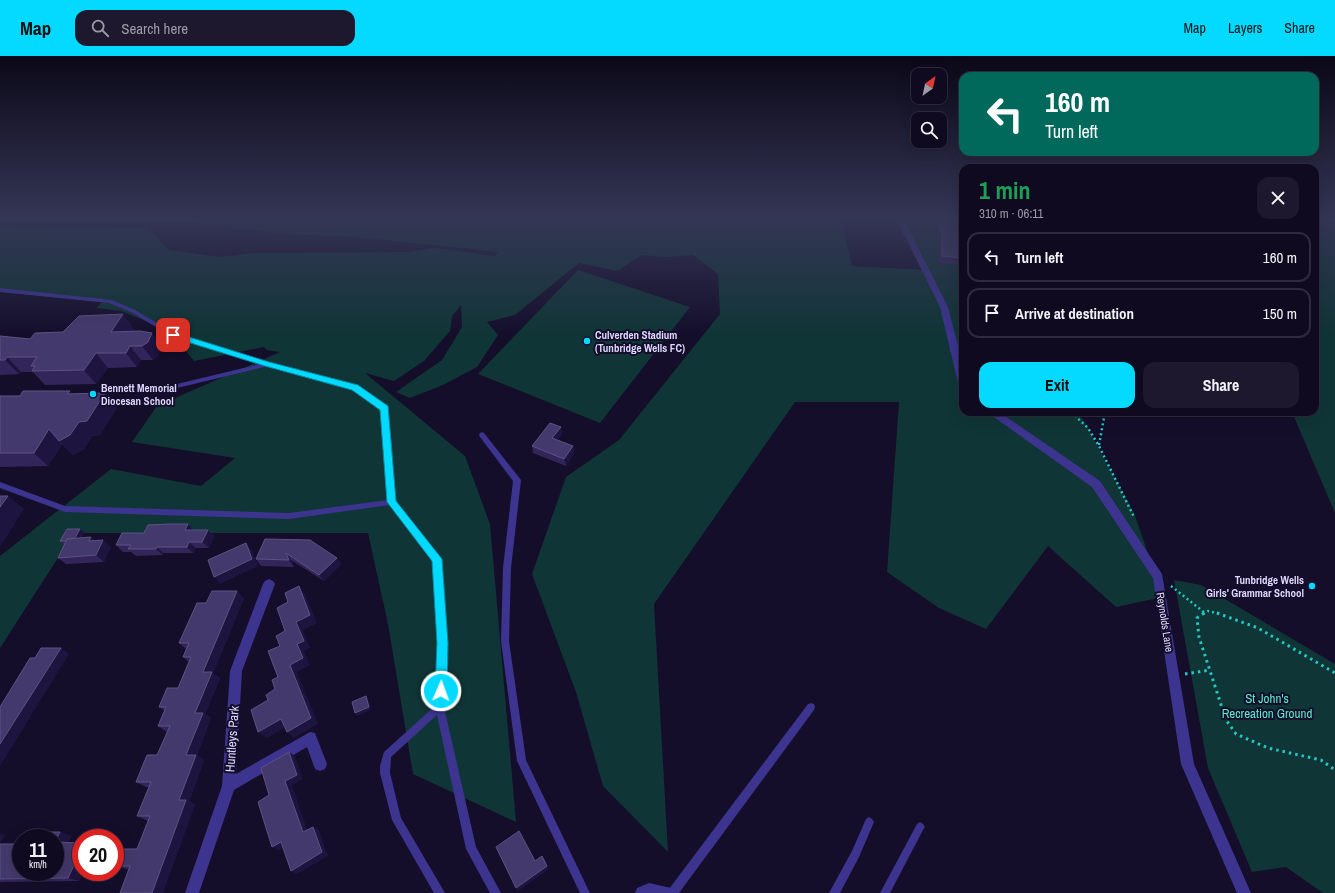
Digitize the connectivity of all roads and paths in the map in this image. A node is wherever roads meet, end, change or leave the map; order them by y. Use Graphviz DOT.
graph roads {
  1 [pos="919,257"];
  2 [pos="0,290"];
  3 [pos="268,364"];
  4 [pos="959,367"];
  5 [pos="136,390"];
  6 [pos="998,416"];
  7 [pos="1075,416"];
  8 [pos="1104,416"];
  9 [pos="482,434"];
  10 [pos="0,485"];
  11 [pos="392,502"];
  12 [pos="269,584"];
  13 [pos="1210,670"];
  14 [pos="1335,673"];
  15 [pos="1174,676"];
  16 [pos="440,707"];
  17 [pos="811,707"];
  18 [pos="320,764"];
  19 [pos="1335,770"];
  20 [pos="229,786"];
  21 [pos="869,822"];
  22 [pos="920,827"];
  23 [pos="192,893"];
  24 [pos="440,893"];
  25 [pos="496,893"];
  26 [pos="584,893"];
  27 [pos="642,893"];
  28 [pos="666,893"];
  29 [pos="673,893"];
  30 [pos="834,893"];
  31 [pos="885,893"];
  32 [pos="1244,893"];
  1 -- 4 [label="street"];
  2 -- 3 [label="lane"];
  3 -- 5 [label="lane"];
  3 -- 11 [label="lane"];
  6 -- 15 [label="street, Reynolds Lane"];
  7 -- 8 [label="path"];
  9 -- 26 [label="lane"];
  10 -- 11 [label="lane"];
  11 -- 16 [label="lane"];
  12 -- 20 [label="street, Huntleys Park"];
  13 -- 14 [label="path"];
  13 -- 15 [label="path"];
  13 -- 19 [label="path"];
  15 -- 32 [label="street, Reynolds Lane"];
  16 -- 24 [label="lane"];
  16 -- 25 [label="lane"];
  17 -- 29 [label="lane"];
  18 -- 20 [label="street"];
  20 -- 23 [label="street, Huntleys Park"];
  21 -- 30 [label="lane"];
  22 -- 31 [label="lane"];
  27 -- 28 [label="street"];
}
